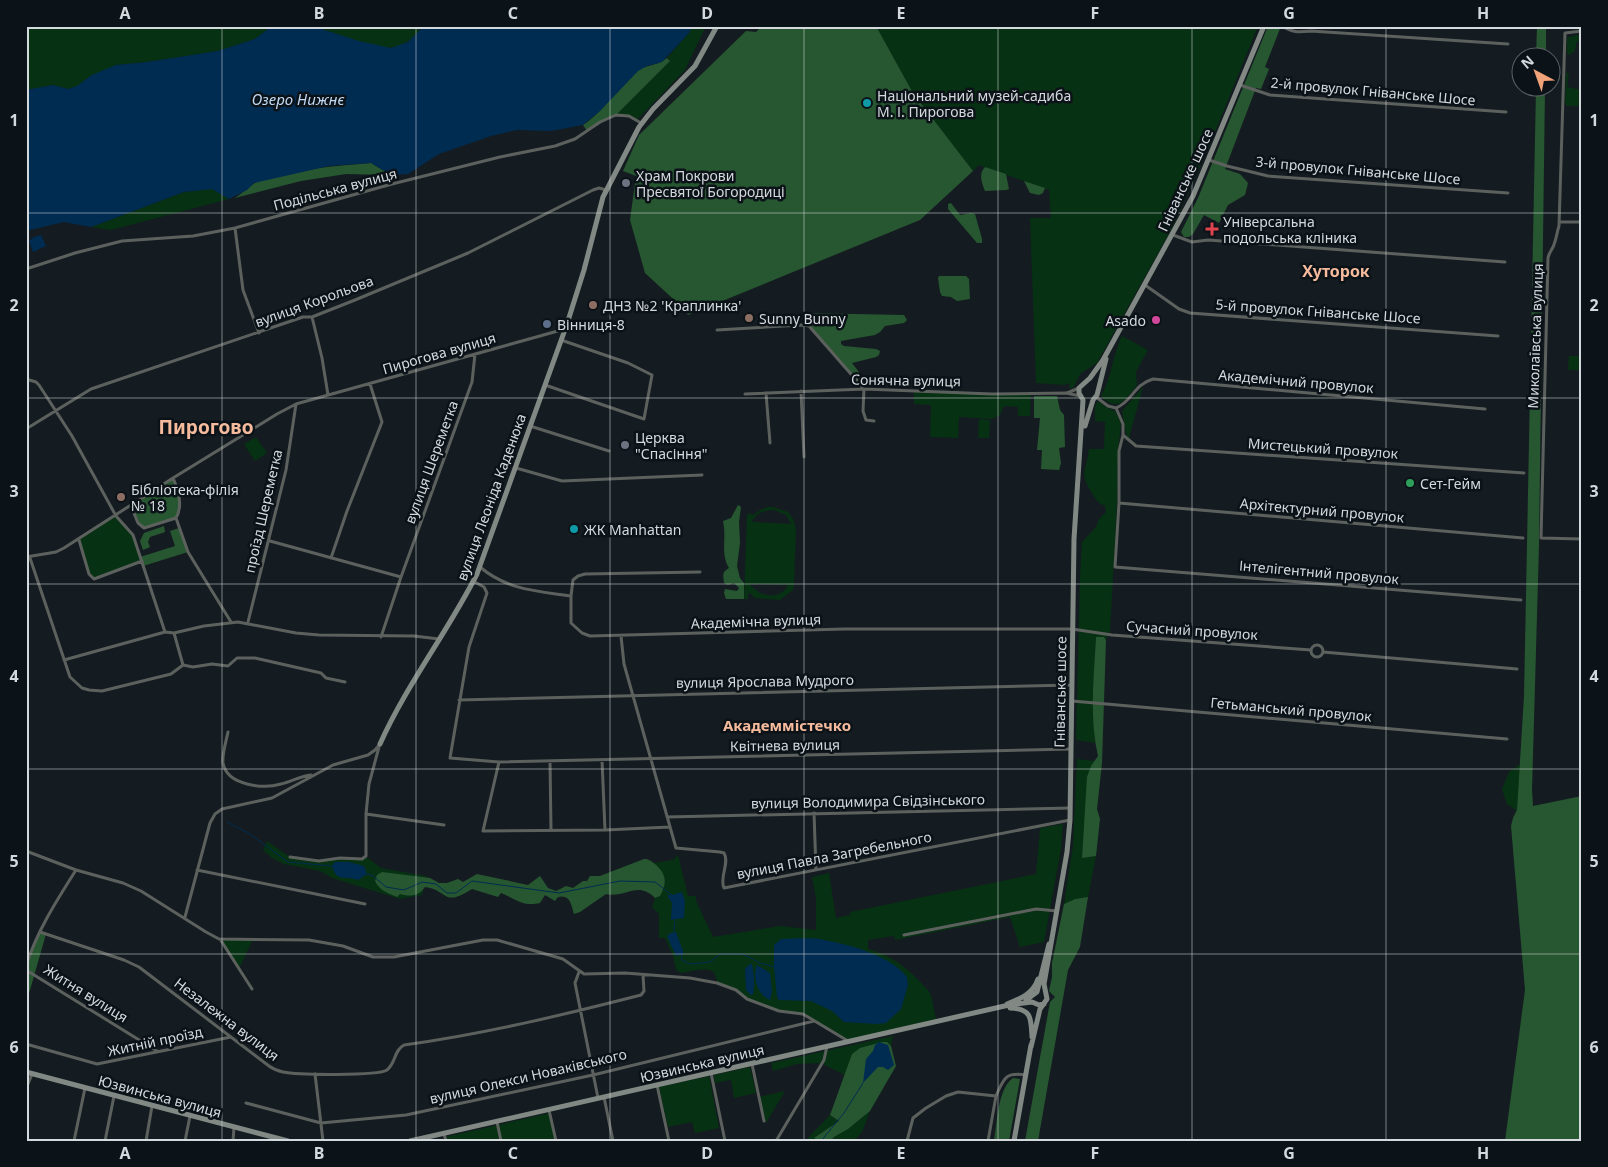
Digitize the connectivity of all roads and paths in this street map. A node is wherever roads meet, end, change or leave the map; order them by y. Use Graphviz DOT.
graph roads {
  1 [pos="715,26"];
  2 [pos="1264,26"];
  3 [pos="1282,26"];
  4 [pos="1582,31"];
  5 [pos="1508,44"];
  6 [pos="1240,85"];
  7 [pos="1506,112"];
  8 [pos="642,123"];
  9 [pos="1209,160"];
  10 [pos="607,190"];
  11 [pos="1508,193"];
  12 [pos="1559,222"];
  13 [pos="1582,222"];
  14 [pos="234,228"];
  15 [pos="1173,235"];
  16 [pos="1505,262"];
  17 [pos="26,269"];
  18 [pos="1145,285"];
  19 [pos="312,317"];
  20 [pos="565,330"];
  21 [pos="717,330"];
  22 [pos="258,333"];
  23 [pos="1498,336"];
  24 [pos="1115,338"];
  25 [pos="561,340"];
  26 [pos="475,354"];
  27 [pos="26,379"];
  28 [pos="1087,382"];
  29 [pos="370,384"];
  30 [pos="545,385"];
  31 [pos="1079,388"];
  32 [pos="864,389"];
  33 [pos="801,391"];
  34 [pos="766,393"];
  35 [pos="1066,393"];
  36 [pos="745,394"];
  37 [pos="328,395"];
  38 [pos="1096,396"];
  39 [pos="1081,398"];
  40 [pos="296,404"];
  41 [pos="1116,408"];
  42 [pos="1485,409"];
  43 [pos="55,410"];
  44 [pos="874,421"];
  45 [pos="530,426"];
  46 [pos="26,429"];
  47 [pos="1123,435"];
  48 [pos="770,443"];
  49 [pos="1080,449"];
  50 [pos="609,451"];
  51 [pos="804,457"];
  52 [pos="515,468"];
  53 [pos="1524,473"];
  54 [pos="702,475"];
  55 [pos="173,478"];
  56 [pos="1119,503"];
  57 [pos="131,505"];
  58 [pos="116,516"];
  59 [pos="176,518"];
  60 [pos="1523,538"];
  61 [pos="1582,539"];
  62 [pos="79,540"];
  63 [pos="270,541"];
  64 [pos="28,557"];
  65 [pos="331,558"];
  66 [pos="142,561"];
  67 [pos="480,567"];
  68 [pos="700,572"];
  69 [pos="401,577"];
  70 [pos="473,581"];
  71 [pos="571,596"];
  72 [pos="1521,600"];
  73 [pos="231,622"];
  74 [pos="248,622"];
  75 [pos="1072,629"];
  76 [pos="164,632"];
  77 [pos="174,633"];
  78 [pos="621,636"];
  79 [pos="381,637"];
  80 [pos="439,639"];
  81 [pos="1311,650"];
  82 [pos="1323,652"];
  83 [pos="64,660"];
  84 [pos="183,665"];
  85 [pos="1517,669"];
  86 [pos="345,682"];
  87 [pos="1072,685"];
  88 [pos="632,695"];
  89 [pos="459,700"];
  90 [pos="1072,701"];
  91 [pos="228,732"];
  92 [pos="1507,739"];
  93 [pos="380,744"];
  94 [pos="1071,749"];
  95 [pos="650,759"];
  96 [pos="602,760"];
  97 [pos="550,761"];
  98 [pos="499,762"];
  99 [pos="314,774"];
  100 [pos="1070,808"];
  101 [pos="814,813"];
  102 [pos="366,814"];
  103 [pos="667,817"];
  104 [pos="1070,820"];
  105 [pos="444,825"];
  106 [pos="670,826"];
  107 [pos="551,830"];
  108 [pos="605,830"];
  109 [pos="26,851"];
  110 [pos="290,857"];
  111 [pos="76,870"];
  112 [pos="197,870"];
  113 [pos="816,870"];
  114 [pos="365,904"];
  115 [pos="1057,911"];
  116 [pos="185,918"];
  117 [pos="40,932"];
  118 [pos="1053,934"];
  119 [pos="904,935"];
  120 [pos="220,939"];
  121 [pos="1047,950"];
  122 [pos="27,958"];
  123 [pos="26,966"];
  124 [pos="26,970"];
  125 [pos="579,972"];
  126 [pos="644,975"];
  127 [pos="252,989"];
  128 [pos="1036,994"];
  129 [pos="1046,994"];
  130 [pos="1036,1004"];
  131 [pos="1044,1004"];
  132 [pos="1009,1005"];
  133 [pos="999,1008"];
  134 [pos="580,1010"];
  135 [pos="814,1021"];
  136 [pos="231,1037"];
  137 [pos="1032,1037"];
  138 [pos="848,1041"];
  139 [pos="26,1044"];
  140 [pos="827,1046"];
  141 [pos="1031,1047"];
  142 [pos="158,1052"];
  143 [pos="752,1063"];
  144 [pos="711,1072"];
  145 [pos="29,1073"];
  146 [pos="315,1074"];
  147 [pos="593,1074"];
  148 [pos="1026,1075"];
  149 [pos="657,1085"];
  150 [pos="85,1088"];
  151 [pos="26,1089"];
  152 [pos="114,1096"];
  153 [pos="604,1096"];
  154 [pos="996,1096"];
  155 [pos="598,1098"];
  156 [pos="246,1103"];
  157 [pos="152,1106"];
  158 [pos="549,1110"];
  159 [pos="190,1116"];
  160 [pos="497,1121"];
  161 [pos="764,1121"];
  162 [pos="321,1123"];
  163 [pos="234,1127"];
  164 [pos="444,1133"];
  165 [pos="74,1141"];
  166 [pos="105,1141"];
  167 [pos="146,1141"];
  168 [pos="186,1141"];
  169 [pos="233,1141"];
  170 [pos="288,1141"];
  171 [pos="323,1141"];
  172 [pos="410,1141"];
  173 [pos="446,1141"];
  174 [pos="501,1141"];
  175 [pos="556,1141"];
  176 [pos="613,1141"];
  177 [pos="669,1141"];
  178 [pos="725,1141"];
  179 [pos="776,1141"];
  180 [pos="907,1141"];
  181 [pos="988,1141"];
  182 [pos="1014,1141"];
  1 -- 8 [label="main road"];
  2 -- 6 [label="main road, Гніванське шосе"];
  3 -- 5 [label="street"];
  4 -- 12 [label="street, Миколаївська вулиця"];
  6 -- 7 [label="street, 2-й провулок Гніванське Шосе"];
  6 -- 9 [label="main road, Гніванське шосе"];
  8 -- 10 [label="main road"];
  8 -- 14 [label="street, Подільська вулиця"];
  9 -- 11 [label="street, 3-й провулок Гніванське Шосе"];
  9 -- 15 [label="main road, Гніванське шосе"];
  10 -- 19 [label="street, вулиця Корольова"];
  10 -- 20 [label="main road"];
  12 -- 13 [label="street"];
  12 -- 61 [label="street, Миколаївська вулиця"];
  14 -- 17 [label="street, Подільська вулиця"];
  14 -- 22 [label="street"];
  15 -- 16 [label="street"];
  15 -- 18 [label="main road, Гніванське шосе"];
  18 -- 23 [label="street, 5-й провулок Гніванське Шосе"];
  18 -- 24 [label="main road, Гніванське шосе"];
  19 -- 22 [label="street, вулиця Корольова"];
  19 -- 37 [label="street"];
  20 -- 25 [label="main road, вулиця Леоніда Каденюка"];
  20 -- 26 [label="street, Пирогова вулиця"];
  21 -- 32 [label="street"];
  22 -- 43 [label="street, вулиця Корольова"];
  24 -- 28 [label="main road, Гніванське шосе"];
  24 -- 38 [label="main road, Гніванське шосе"];
  25 -- 30 [label="main road, вулиця Леоніда Каденюка"];
  25 -- 30 [label="street"];
  26 -- 29 [label="street, Пирогова вулиця"];
  26 -- 69 [label="street, вулиця Шереметка"];
  27 -- 43 [label="street"];
  28 -- 31 [label="main road, Гніванське шосе"];
  28 -- 38 [label="main road"];
  29 -- 37 [label="street, Пирогова вулиця"];
  29 -- 65 [label="street"];
  30 -- 45 [label="main road, вулиця Леоніда Каденюка"];
  31 -- 35 [label="street"];
  31 -- 39 [label="main road, Гніванське шосе"];
  32 -- 33 [label="street, Сонячна вулиця"];
  32 -- 35 [label="street, Сонячна вулиця"];
  32 -- 44 [label="street"];
  33 -- 34 [label="street, Сонячна вулиця"];
  33 -- 51 [label="street"];
  34 -- 36 [label="street, Сонячна вулиця"];
  34 -- 48 [label="street"];
  35 -- 39 [label="street"];
  37 -- 40 [label="street, Пирогова вулиця"];
  38 -- 39 [label="main road"];
  38 -- 41 [label="street"];
  38 -- 49 [label="main road, Гніванське шосе"];
  39 -- 49 [label="main road, Гніванське шосе"];
  40 -- 55 [label="street, Пирогова вулиця"];
  40 -- 63 [label="street, проїзд Шереметка"];
  41 -- 42 [label="street, Академічний провулок"];
  41 -- 47 [label="street"];
  43 -- 46 [label="street, вулиця Корольова"];
  43 -- 58 [label="street"];
  45 -- 50 [label="street"];
  45 -- 52 [label="main road, вулиця Леоніда Каденюка"];
  47 -- 53 [label="street, Мистецький провулок"];
  47 -- 56 [label="street"];
  49 -- 75 [label="main road, Гніванське шосе"];
  52 -- 54 [label="street"];
  52 -- 67 [label="main road, вулиця Леоніда Каденюка"];
  55 -- 57 [label="street, Пирогова вулиця"];
  55 -- 59 [label="street"];
  56 -- 60 [label="street, Архітектурний провулок"];
  56 -- 72 [label="street, Інтелігентний провулок"];
  57 -- 58 [label="street, Пирогова вулиця"];
  57 -- 59 [label="street"];
  58 -- 62 [label="street, Пирогова вулиця"];
  58 -- 66 [label="street"];
  59 -- 73 [label="street"];
  62 -- 64 [label="street, Пирогова вулиця"];
  62 -- 66 [label="street"];
  63 -- 65 [label="street"];
  63 -- 74 [label="street, проїзд Шереметка"];
  64 -- 83 [label="street"];
  65 -- 69 [label="street"];
  66 -- 76 [label="street"];
  67 -- 70 [label="main road, вулиця Леоніда Каденюка"];
  67 -- 71 [label="street"];
  68 -- 71 [label="street"];
  69 -- 79 [label="street, вулиця Шереметка"];
  70 -- 80 [label="main road, вулиця Леоніда Каденюка"];
  70 -- 89 [label="street"];
  71 -- 78 [label="street, Академічна вулиця"];
  73 -- 74 [label="street"];
  73 -- 77 [label="street"];
  74 -- 79 [label="street"];
  75 -- 78 [label="street, Академічна вулиця"];
  75 -- 81 [label="street, Сучасний провулок"];
  75 -- 87 [label="main road, Гніванське шосе"];
  76 -- 77 [label="street"];
  76 -- 83 [label="street"];
  77 -- 84 [label="street"];
  78 -- 88 [label="street, вулиця Павла Загребельного"];
  79 -- 80 [label="street"];
  80 -- 93 [label="main road, вулиця Леоніда Каденюка"];
  81 -- 82 [label="street"];
  81 -- 82 [label="street"];
  82 -- 85 [label="street"];
  83 -- 84 [label="street"];
  84 -- 86 [label="street"];
  87 -- 88 [label="street, вулиця Ярослава Мудрого"];
  87 -- 90 [label="main road, Гніванське шосе"];
  88 -- 89 [label="street, вулиця Ярослава Мудрого"];
  88 -- 95 [label="street, вулиця Павла Загребельного"];
  89 -- 98 [label="street, Квітнева вулиця"];
  90 -- 92 [label="street, Гетьманський провулок"];
  90 -- 94 [label="main road, Гніванське шосе"];
  91 -- 99 [label="street"];
  93 -- 99 [label="street"];
  93 -- 102 [label="street, вулиця Леоніда Каденюка"];
  94 -- 95 [label="street, Квітнева вулиця"];
  94 -- 100 [label="main road, Гніванське шосе"];
  95 -- 96 [label="street, Квітнева вулиця"];
  95 -- 103 [label="street, вулиця Павла Загребельного"];
  96 -- 97 [label="street, Квітнева вулиця"];
  96 -- 108 [label="street"];
  97 -- 98 [label="street, Квітнева вулиця"];
  97 -- 107 [label="street"];
  98 -- 107 [label="street"];
  99 -- 112 [label="street"];
  100 -- 101 [label="street, вулиця Володимира Свідзінського"];
  100 -- 104 [label="main road, Гніванське шосе"];
  101 -- 103 [label="street, вулиця Володимира Свідзінського"];
  101 -- 113 [label="street"];
  102 -- 105 [label="street"];
  102 -- 110 [label="street, вулиця Леоніда Каденюка"];
  103 -- 106 [label="street, вулиця Павла Загребельного"];
  104 -- 113 [label="street, вулиця Павла Загребельного"];
  104 -- 115 [label="main road, Гніванське шосе"];
  106 -- 108 [label="street"];
  106 -- 113 [label="street, вулиця Павла Загребельного"];
  107 -- 108 [label="street"];
  109 -- 111 [label="street"];
  111 -- 116 [label="street"];
  111 -- 117 [label="street"];
  112 -- 114 [label="street"];
  112 -- 116 [label="street"];
  115 -- 118 [label="main road, Гніванське шосе"];
  115 -- 119 [label="street"];
  116 -- 120 [label="street"];
  117 -- 122 [label="street"];
  117 -- 136 [label="street, Незалежна вулиця"];
  118 -- 121 [label="main road, Гніванське шосе"];
  118 -- 129 [label="main road, Гніванське шосе"];
  120 -- 125 [label="street"];
  120 -- 127 [label="street"];
  121 -- 128 [label="main road, Гніванське шосе"];
  121 -- 133 [label="main road"];
  122 -- 123 [label="street"];
  124 -- 142 [label="street, Житня вулиця"];
  125 -- 126 [label="street"];
  125 -- 134 [label="street"];
  126 -- 134 [label="street, Незалежна вулиця"];
  126 -- 135 [label="street"];
  128 -- 129 [label="main road"];
  128 -- 130 [label="main road"];
  128 -- 132 [label="main road"];
  129 -- 131 [label="main road"];
  130 -- 131 [label="main road"];
  130 -- 132 [label="main road"];
  130 -- 137 [label="main road"];
  131 -- 141 [label="main road"];
  132 -- 133 [label="main road"];
  133 -- 137 [label="main road"];
  133 -- 138 [label="main road, Юзвинська вулиця"];
  134 -- 146 [label="street, Незалежна вулиця"];
  134 -- 147 [label="street"];
  135 -- 138 [label="street"];
  135 -- 147 [label="street, вулиця Олекси Новаківського"];
  136 -- 142 [label="street, Житній проїзд"];
  136 -- 146 [label="street, Незалежна вулиця"];
  137 -- 141 [label="main road"];
  138 -- 140 [label="main road, Юзвинська вулиця"];
  139 -- 142 [label="street, Житній проїзд"];
  140 -- 143 [label="main road, Юзвинська вулиця"];
  140 -- 179 [label="street"];
  141 -- 148 [label="main road"];
  143 -- 144 [label="main road, Юзвинська вулиця"];
  143 -- 161 [label="street"];
  144 -- 149 [label="main road, Юзвинська вулиця"];
  144 -- 178 [label="street"];
  145 -- 150 [label="main road, Юзвинська вулиця"];
  145 -- 151 [label="street"];
  146 -- 162 [label="street"];
  147 -- 155 [label="street"];
  147 -- 162 [label="street, вулиця Олекси Новаківського"];
  148 -- 154 [label="street"];
  148 -- 182 [label="main road"];
  149 -- 153 [label="main road, Юзвинська вулиця"];
  149 -- 177 [label="street"];
  150 -- 152 [label="main road, Юзвинська вулиця"];
  150 -- 165 [label="street"];
  152 -- 157 [label="main road, Юзвинська вулиця"];
  152 -- 166 [label="street"];
  153 -- 155 [label="main road, Юзвинська вулиця"];
  153 -- 176 [label="street"];
  154 -- 180 [label="street"];
  154 -- 181 [label="street"];
  155 -- 158 [label="main road, Юзвинська вулиця"];
  156 -- 162 [label="street, вулиця Олекси Новаківського"];
  157 -- 159 [label="main road, Юзвинська вулиця"];
  157 -- 167 [label="street"];
  158 -- 160 [label="main road, Юзвинська вулиця"];
  158 -- 175 [label="street"];
  159 -- 163 [label="main road, Юзвинська вулиця"];
  159 -- 168 [label="street"];
  160 -- 164 [label="main road, Юзвинська вулиця"];
  160 -- 174 [label="street"];
  162 -- 171 [label="street"];
  163 -- 169 [label="street"];
  163 -- 170 [label="main road, Юзвинська вулиця"];
  164 -- 172 [label="main road, Юзвинська вулиця"];
  164 -- 173 [label="street"];
}
